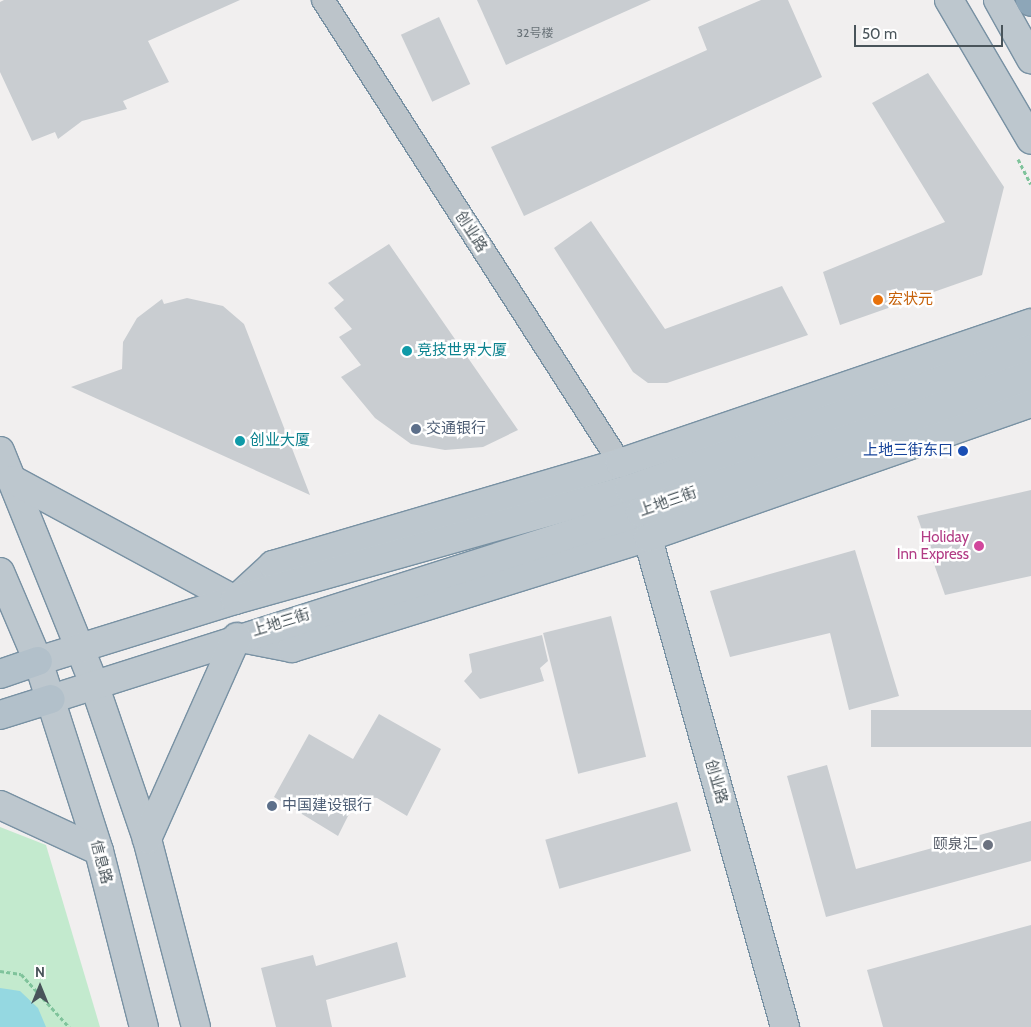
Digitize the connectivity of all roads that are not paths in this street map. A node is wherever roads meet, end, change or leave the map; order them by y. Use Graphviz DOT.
graph roads {
  1 [pos="322,0"];
  2 [pos="949,0"];
  3 [pos="998,0"];
  4 [pos="1031,58"];
  5 [pos="1031,140"];
  6 [pos="1031,323"];
  7 [pos="1031,349"];
  8 [pos="1031,376"];
  9 [pos="1031,403"];
  10 [pos="0,451"];
  11 [pos="620,463"];
  12 [pos="12,480"];
  13 [pos="639,513"];
  14 [pos="0,572"];
  15 [pos="235,600"];
  16 [pos="237,637"];
  17 [pos="81,646"];
  18 [pos="38,661"];
  19 [pos="0,674"];
  20 [pos="94,684"];
  21 [pos="51,699"];
  22 [pos="0,715"];
  23 [pos="0,805"];
  24 [pos="147,839"];
  25 [pos="99,851"];
  26 [pos="144,1027"];
  27 [pos="196,1027"];
  28 [pos="785,1027"];
  1 -- 11 [label="street, 创业路"];
  2 -- 5 [label="main road"];
  3 -- 4 [label="main road"];
  6 -- 11 [label="main road, 上地三街"];
  7 -- 13 [label="main road, 上地三街"];
  8 -- 13 [label="main road, 上地三街"];
  9 -- 13 [label="main road, 上地三街"];
  10 -- 12 [label="main road"];
  11 -- 13 [label="main road, 创业路"];
  11 -- 15 [label="main road, 上地三街"];
  12 -- 15 [label="main road"];
  12 -- 17 [label="main road"];
  13 -- 15 [label="main road, 上地三街"];
  13 -- 16 [label="main road, 上地三街"];
  13 -- 28 [label="main road, 创业路"];
  14 -- 18 [label="main road, 信息路"];
  15 -- 17 [label="main road, 上地三街"];
  16 -- 20 [label="main road"];
  16 -- 24 [label="main road"];
  17 -- 18 [label="main road, 上地三街"];
  17 -- 20 [label="main road"];
  18 -- 19 [label="main road"];
  18 -- 21 [label="main road, 信息路"];
  20 -- 21 [label="main road"];
  20 -- 24 [label="main road"];
  21 -- 22 [label="main road"];
  21 -- 25 [label="main road, 信息路"];
  23 -- 25 [label="main road"];
  24 -- 27 [label="main road"];
  25 -- 26 [label="main road, 信息路"];
}
